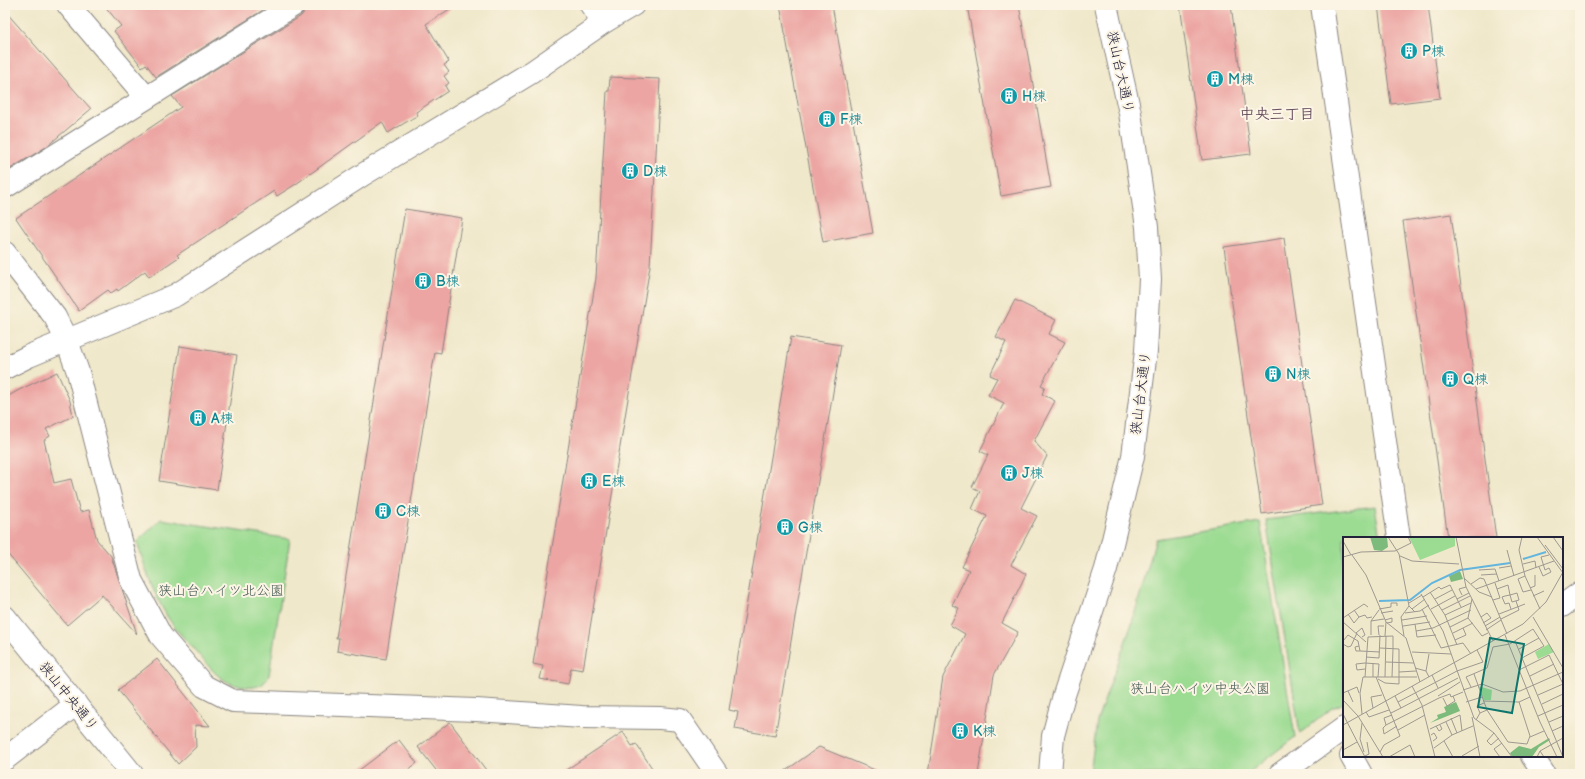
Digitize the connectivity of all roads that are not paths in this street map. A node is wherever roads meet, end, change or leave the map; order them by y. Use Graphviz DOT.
graph roads {
  1 [pos="68,5"];
  2 [pos="294,5"];
  3 [pos="591,5"];
  4 [pos="632,5"];
  5 [pos="1106,5"];
  6 [pos="1322,5"];
  7 [pos="604,22"];
  8 [pos="146,97"];
  9 [pos="5,187"];
  10 [pos="5,253"];
  11 [pos="66,341"];
  12 [pos="5,368"];
  13 [pos="1399,537"];
  14 [pos="1580,593"];
  15 [pos="1563,605"];
  16 [pos="5,617"];
  17 [pos="76,704"];
  18 [pos="1342,734"];
  19 [pos="1352,757"];
  20 [pos="1533,757"];
  21 [pos="5,759"];
  22 [pos="132,774"];
  23 [pos="717,774"];
  24 [pos="1050,774"];
  25 [pos="1280,774"];
  26 [pos="1361,774"];
  27 [pos="1544,774"];
  1 -- 8 [label="street"];
  2 -- 8 [label="street"];
  3 -- 7 [label="street"];
  4 -- 7 [label="street"];
  5 -- 24 [label="street, 狭山台大通り"];
  6 -- 13 [label="street"];
  7 -- 11 [label="street"];
  8 -- 9 [label="street"];
  10 -- 11 [label="street"];
  11 -- 12 [label="street"];
  11 -- 23 [label="street"];
  14 -- 15 [label="street"];
  16 -- 17 [label="street, 狭山中央通り"];
  17 -- 21 [label="street"];
  17 -- 22 [label="street, 狭山中央通り"];
  18 -- 25 [label="street"];
  19 -- 26 [label="street"];
  20 -- 27 [label="street"];
}
